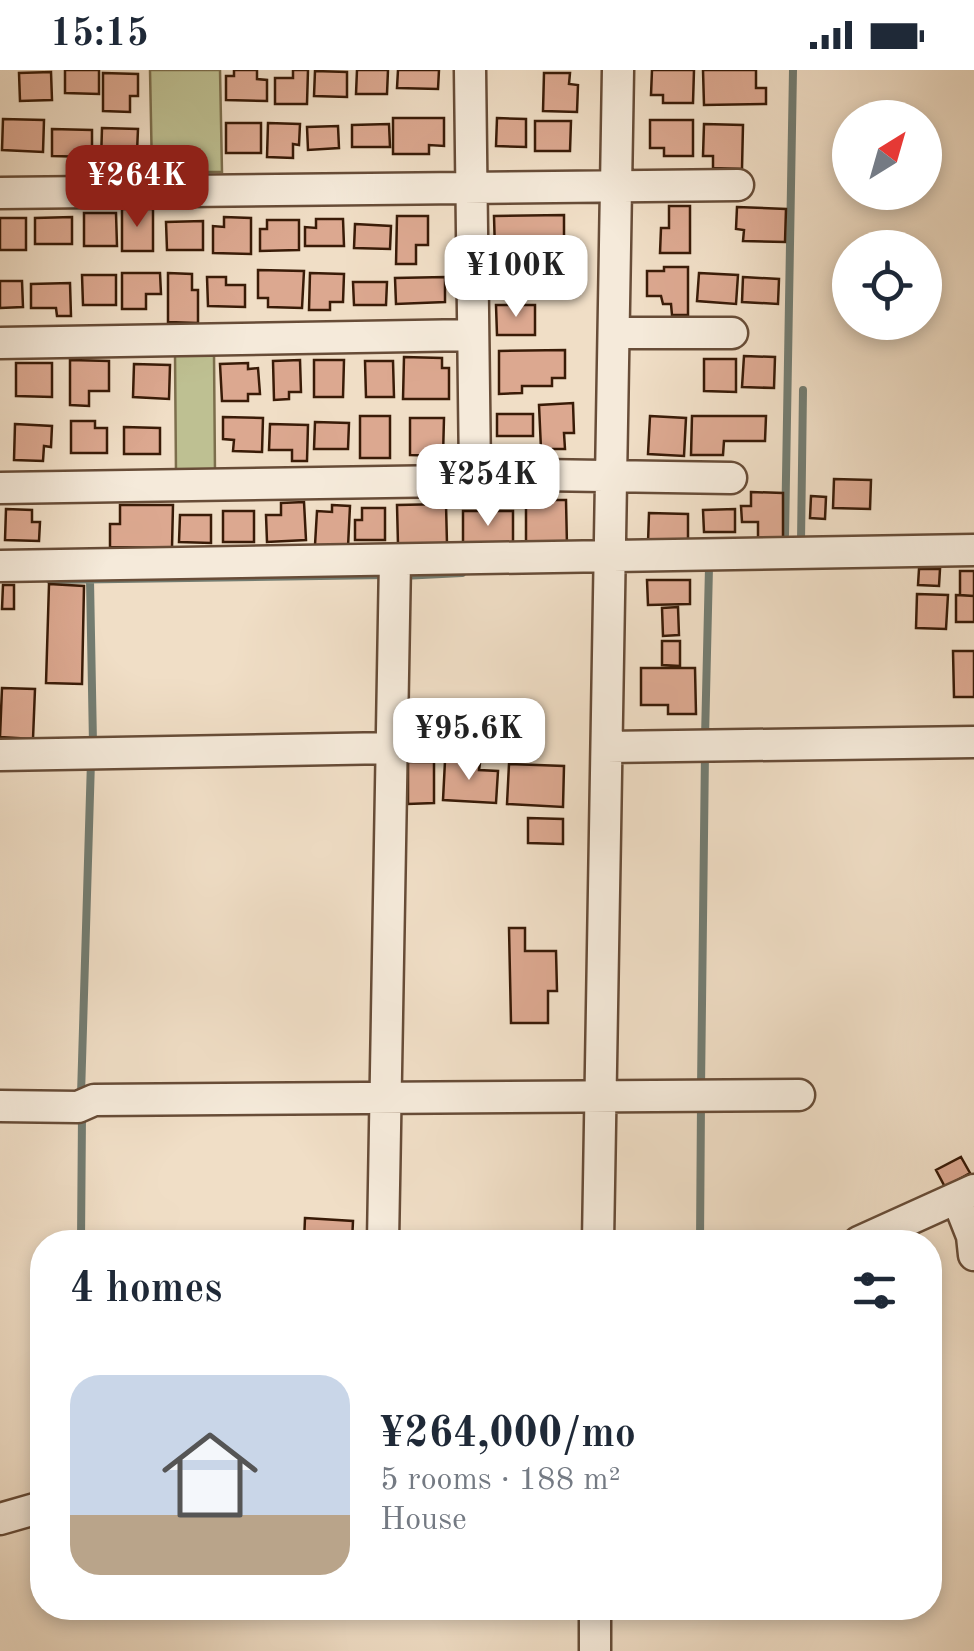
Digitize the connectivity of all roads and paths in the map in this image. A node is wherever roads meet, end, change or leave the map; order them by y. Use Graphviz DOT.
graph roads {
  1 [pos="470,70"];
  2 [pos="618,70"];
  3 [pos="738,184"];
  4 [pos="616,186"];
  5 [pos="471,188"];
  6 [pos="0,192"];
  7 [pos="614,333"];
  8 [pos="732,333"];
  9 [pos="473,335"];
  10 [pos="0,344"];
  11 [pos="475,474"];
  12 [pos="612,475"];
  13 [pos="731,478"];
  14 [pos="0,488"];
  15 [pos="974,550"];
  16 [pos="610,557"];
  17 [pos="396,560"];
  18 [pos="0,566"];
  19 [pos="974,742"];
  20 [pos="607,747"];
  21 [pos="392,748"];
  22 [pos="0,755"];
  23 [pos="602,1094"];
  24 [pos="798,1094"];
  25 [pos="386,1100"];
  26 [pos="0,1106"];
  27 [pos="964,1198"];
  28 [pos="382,1230"];
  29 [pos="598,1230"];
  30 [pos="888,1230"];
  31 [pos="973,1246"];
  32 [pos="30,1510"];
  33 [pos="0,1519"];
  34 [pos="595,1620"];
  35 [pos="595,1651"];
  1 -- 5 [label="street"];
  2 -- 4 [label="street"];
  3 -- 4 [label="street"];
  4 -- 5 [label="street"];
  4 -- 7 [label="street"];
  5 -- 6 [label="street"];
  5 -- 9 [label="street"];
  7 -- 8 [label="street"];
  7 -- 12 [label="street"];
  9 -- 10 [label="street"];
  9 -- 11 [label="street"];
  11 -- 12 [label="street"];
  11 -- 14 [label="street"];
  12 -- 13 [label="street"];
  12 -- 16 [label="street"];
  15 -- 16 [label="street"];
  16 -- 17 [label="street"];
  16 -- 20 [label="street"];
  17 -- 18 [label="street"];
  17 -- 21 [label="street"];
  19 -- 20 [label="street"];
  20 -- 23 [label="street"];
  21 -- 22 [label="street"];
  21 -- 25 [label="street"];
  23 -- 24 [label="street"];
  23 -- 25 [label="street"];
  23 -- 29 [label="street"];
  25 -- 26 [label="street"];
  25 -- 28 [label="street"];
  27 -- 30 [label="street"];
  27 -- 31 [label="street"];
  32 -- 33 [label="street"];
  34 -- 35 [label="street"];
}
